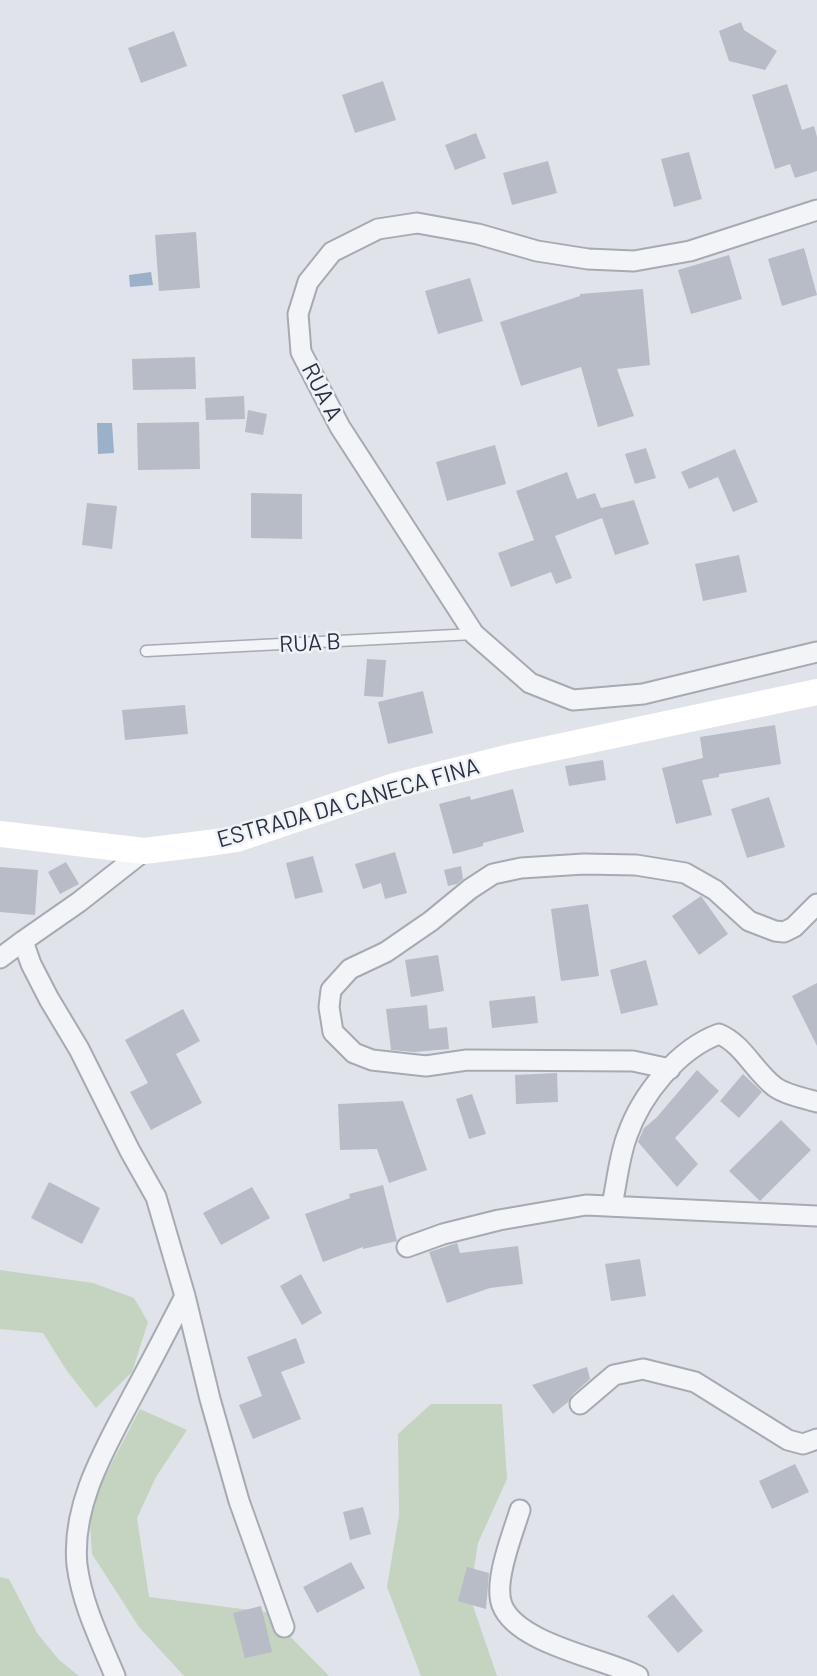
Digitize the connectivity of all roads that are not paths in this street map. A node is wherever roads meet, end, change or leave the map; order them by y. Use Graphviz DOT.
graph roads {
  1 [pos="817,210"];
  2 [pos="474,634"];
  3 [pos="146,651"];
  4 [pos="817,652"];
  5 [pos="817,692"];
  6 [pos="0,834"];
  7 [pos="144,851"];
  8 [pos="817,904"];
  9 [pos="23,940"];
  10 [pos="0,958"];
  11 [pos="670,1069"];
  12 [pos="817,1102"];
  13 [pos="612,1205"];
  14 [pos="817,1216"];
  15 [pos="407,1247"];
  16 [pos="186,1296"];
  17 [pos="580,1404"];
  18 [pos="817,1439"];
  19 [pos="520,1510"];
  20 [pos="284,1627"];
  21 [pos="115,1676"];
  22 [pos="638,1676"];
  1 -- 2 [label="street, RUA A"];
  2 -- 3 [label="lane, RUA B"];
  2 -- 4 [label="street, RUA A"];
  5 -- 7 [label="street, ESTRADA DA CANECA FINA"];
  6 -- 7 [label="street, ESTRADA DA CANECA FINA"];
  7 -- 9 [label="street"];
  8 -- 11 [label="street"];
  9 -- 10 [label="street"];
  9 -- 16 [label="street"];
  11 -- 12 [label="street"];
  11 -- 13 [label="street"];
  13 -- 14 [label="street"];
  13 -- 15 [label="street"];
  16 -- 20 [label="street"];
  16 -- 21 [label="street"];
  17 -- 18 [label="street"];
  19 -- 22 [label="street"];
}
